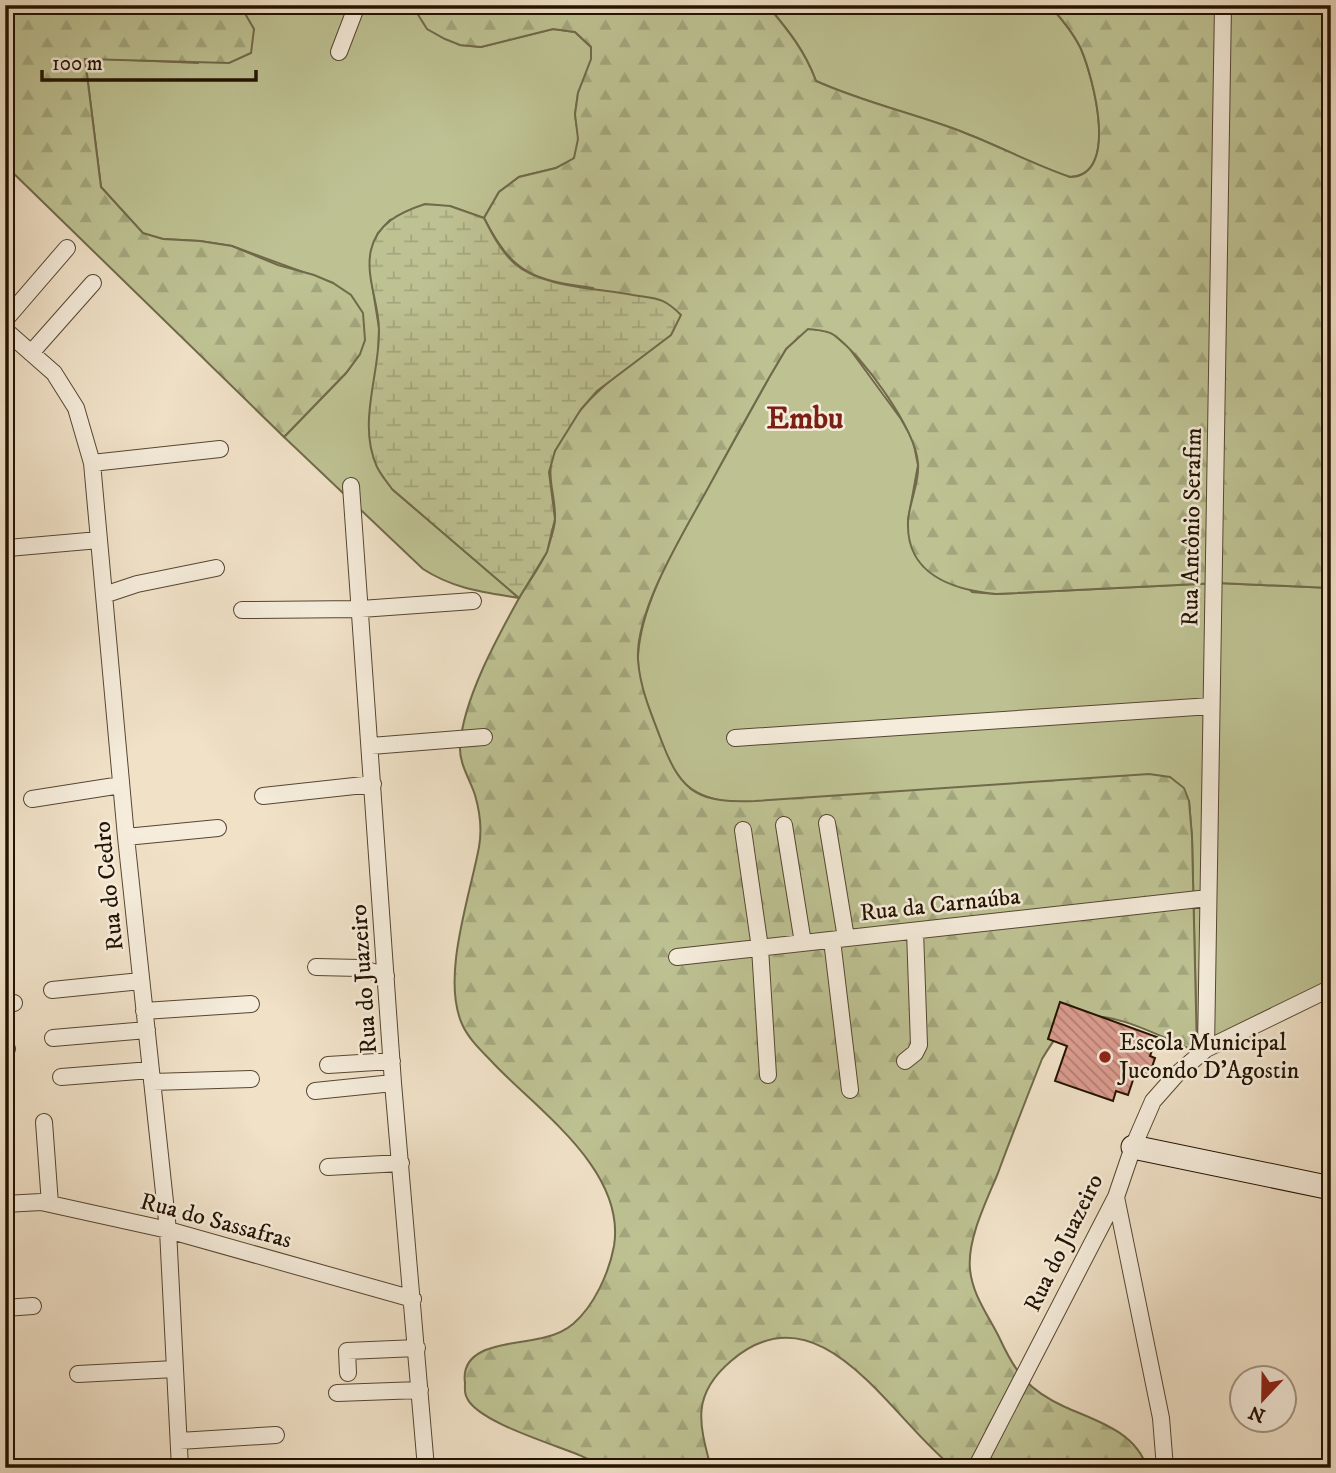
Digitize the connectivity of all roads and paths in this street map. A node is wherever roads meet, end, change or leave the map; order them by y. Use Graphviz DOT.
graph roads {
  1 [pos="357,5"];
  2 [pos="1223,5"];
  3 [pos="339,52"];
  4 [pos="67,248"];
  5 [pos="93,283"];
  6 [pos="5,320"];
  7 [pos="5,330"];
  8 [pos="31,353"];
  9 [pos="220,449"];
  10 [pos="92,463"];
  11 [pos="351,486"];
  12 [pos="99,540"];
  13 [pos="8,548"];
  14 [pos="216,568"];
  15 [pos="104,595"];
  16 [pos="473,601"];
  17 [pos="361,609"];
  18 [pos="243,610"];
  19 [pos="1211,706"];
  20 [pos="484,737"];
  21 [pos="735,738"];
  22 [pos="371,746"];
  23 [pos="373,784"];
  24 [pos="121,785"];
  25 [pos="263,796"];
  26 [pos="32,799"];
  27 [pos="827,823"];
  28 [pos="784,825"];
  29 [pos="218,828"];
  30 [pos="743,830"];
  31 [pos="126,837"];
  32 [pos="1208,898"];
  33 [pos="915,931"];
  34 [pos="839,939"];
  35 [pos="803,943"];
  36 [pos="760,948"];
  37 [pos="677,957"];
  38 [pos="316,967"];
  39 [pos="386,976"];
  40 [pos="141,981"];
  41 [pos="1331,988"];
  42 [pos="52,989"];
  43 [pos="251,1004"];
  44 [pos="145,1011"];
  45 [pos="147,1030"];
  46 [pos="53,1038"];
  47 [pos="1206,1049"];
  48 [pos="392,1061"];
  49 [pos="905,1061"];
  50 [pos="328,1065"];
  51 [pos="768,1075"];
  52 [pos="151,1076"];
  53 [pos="61,1077"];
  54 [pos="251,1079"];
  55 [pos="393,1083"];
  56 [pos="850,1090"];
  57 [pos="316,1091"];
  58 [pos="44,1122"];
  59 [pos="1133,1147"];
  60 [pos="401,1164"];
  61 [pos="328,1167"];
  62 [pos="1331,1188"];
  63 [pos="1116,1197"];
  64 [pos="5,1204"];
  65 [pos="50,1204"];
  66 [pos="168,1230"];
  67 [pos="413,1299"];
  68 [pos="33,1306"];
  69 [pos="5,1308"];
  70 [pos="416,1348"];
  71 [pos="175,1369"];
  72 [pos="348,1373"];
  73 [pos="78,1374"];
  74 [pos="420,1390"];
  75 [pos="337,1394"];
  76 [pos="276,1435"];
  77 [pos="179,1441"];
  78 [pos="426,1467"];
  79 [pos="180,1468"];
  80 [pos="417,1468"];
  81 [pos="976,1468"];
  82 [pos="1165,1468"];
  1 -- 3 [label="street"];
  2 -- 19 [label="street, Rua Antônio Serafim"];
  4 -- 6 [label="street"];
  5 -- 8 [label="street"];
  7 -- 8 [label="street, Rua do Cedro"];
  8 -- 10 [label="street, Rua do Cedro"];
  9 -- 10 [label="street"];
  10 -- 12 [label="street, Rua do Cedro"];
  11 -- 17 [label="street, Rua do Juazeiro"];
  12 -- 13 [label="street"];
  12 -- 15 [label="street, Rua do Cedro"];
  14 -- 15 [label="street"];
  15 -- 24 [label="street, Rua do Cedro"];
  16 -- 17 [label="street"];
  17 -- 18 [label="street"];
  17 -- 22 [label="street, Rua do Juazeiro"];
  19 -- 21 [label="street"];
  19 -- 32 [label="street, Rua Antônio Serafim"];
  20 -- 22 [label="street"];
  22 -- 23 [label="street, Rua do Juazeiro"];
  23 -- 25 [label="street"];
  23 -- 39 [label="street, Rua do Juazeiro"];
  24 -- 26 [label="street"];
  24 -- 31 [label="street, Rua do Cedro"];
  27 -- 34 [label="street"];
  28 -- 35 [label="street"];
  29 -- 31 [label="street"];
  30 -- 36 [label="street"];
  31 -- 40 [label="street, Rua do Cedro"];
  32 -- 33 [label="street, Rua da Carnaúba"];
  32 -- 47 [label="street, Rua Antônio Serafim"];
  33 -- 34 [label="street, Rua da Carnaúba"];
  33 -- 49 [label="street"];
  34 -- 35 [label="street, Rua da Carnaúba"];
  34 -- 56 [label="street"];
  35 -- 36 [label="street, Rua da Carnaúba"];
  36 -- 37 [label="street, Rua da Carnaúba"];
  36 -- 51 [label="street"];
  38 -- 39 [label="street"];
  39 -- 48 [label="street, Rua do Juazeiro"];
  40 -- 42 [label="street"];
  40 -- 44 [label="street, Rua do Cedro"];
  41 -- 47 [label="street, Rua do Juazeiro"];
  43 -- 44 [label="street"];
  44 -- 45 [label="street, Rua do Cedro"];
  45 -- 46 [label="street"];
  45 -- 52 [label="street, Rua do Cedro"];
  47 -- 59 [label="street, Rua do Juazeiro"];
  48 -- 50 [label="street"];
  48 -- 55 [label="street, Rua do Juazeiro"];
  52 -- 53 [label="street"];
  52 -- 54 [label="street"];
  52 -- 66 [label="street, Rua do Cedro"];
  55 -- 57 [label="street"];
  55 -- 60 [label="street, Rua do Juazeiro"];
  58 -- 65 [label="street"];
  59 -- 62 [label="street"];
  59 -- 63 [label="street, Rua do Juazeiro"];
  60 -- 61 [label="street"];
  60 -- 67 [label="street, Rua do Juazeiro"];
  63 -- 81 [label="street, Rua do Juazeiro"];
  63 -- 82 [label="street"];
  64 -- 65 [label="street, Rua do Sassafras"];
  65 -- 66 [label="street, Rua do Sassafras"];
  66 -- 67 [label="street, Rua do Sassafras"];
  66 -- 71 [label="street, Rua do Cedro"];
  67 -- 70 [label="street, Rua do Juazeiro"];
  68 -- 69 [label="street"];
  70 -- 72 [label="street"];
  70 -- 74 [label="street, Rua do Juazeiro"];
  71 -- 73 [label="street"];
  71 -- 77 [label="street, Rua do Cedro"];
  74 -- 75 [label="street"];
  74 -- 78 [label="street, Rua do Juazeiro"];
  76 -- 77 [label="street"];
  77 -- 79 [label="street, Rua do Cedro"];
  78 -- 80 [label="street"];
}
